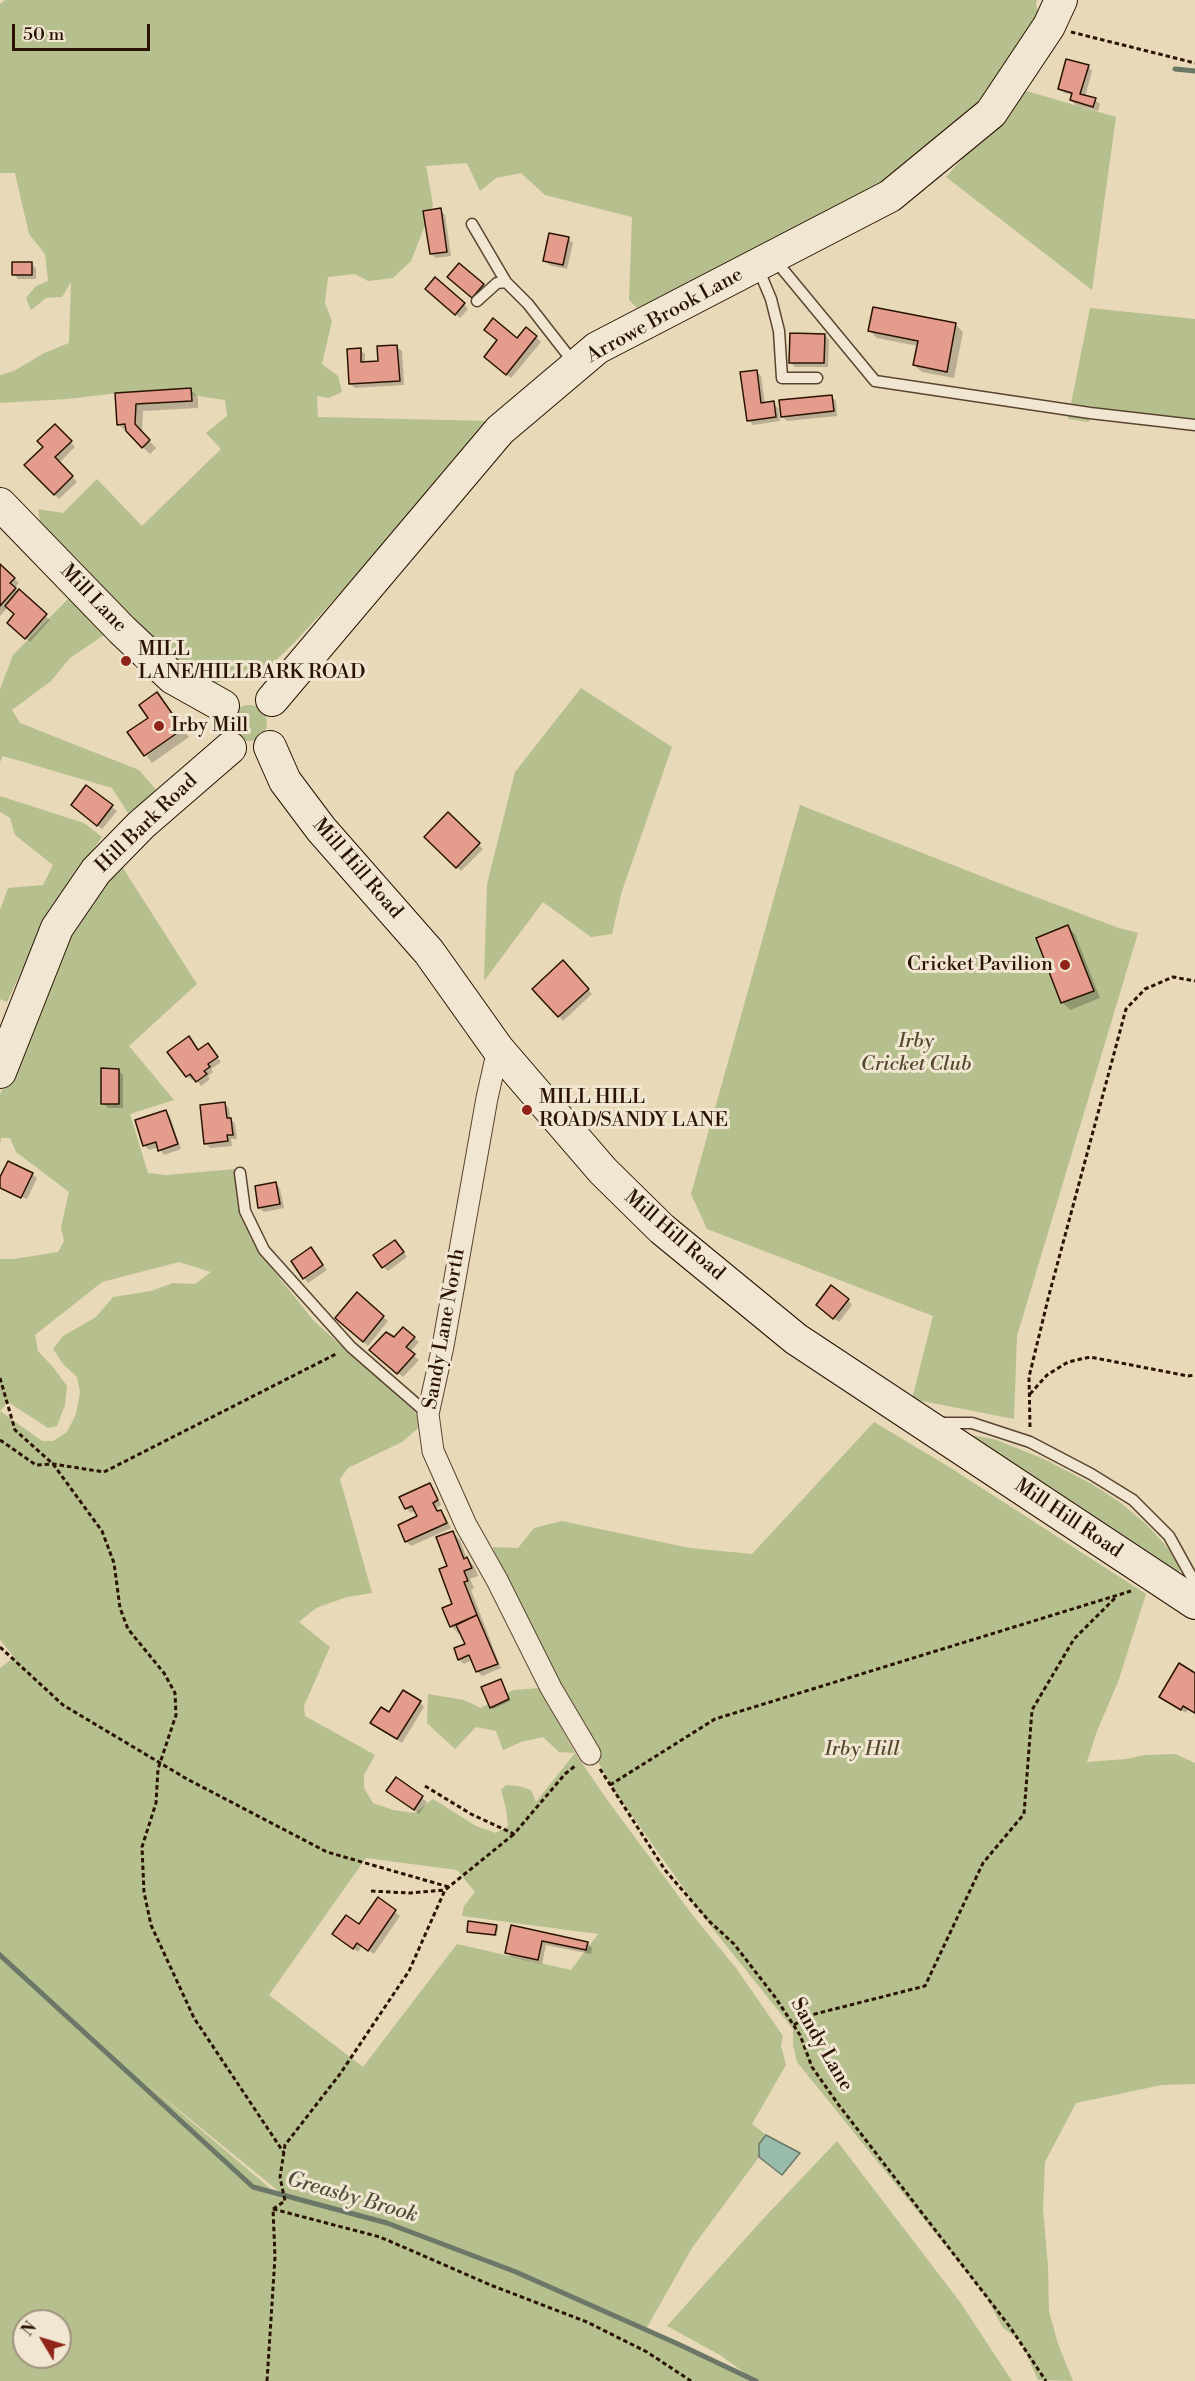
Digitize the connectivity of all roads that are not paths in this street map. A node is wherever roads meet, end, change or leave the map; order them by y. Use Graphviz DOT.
graph roads {
  1 [pos="1055,13"];
  2 [pos="472,224"];
  3 [pos="764,261"];
  4 [pos="506,282"];
  5 [pos="477,301"];
  6 [pos="576,366"];
  7 [pos="817,378"];
  8 [pos="1195,425"];
  9 [pos="0,504"];
  10 [pos="272,700"];
  11 [pos="223,706"];
  12 [pos="270,747"];
  13 [pos="230,748"];
  14 [pos="498,1049"];
  15 [pos="0,1072"];
  16 [pos="240,1173"];
  17 [pos="428,1414"];
  18 [pos="920,1423"];
  19 [pos="1195,1583"];
  20 [pos="1195,1603"];
  21 [pos="590,1754"];
  1 -- 3 [label="street, Arrowe Brook Lane"];
  2 -- 4 [label="lane"];
  3 -- 6 [label="street, Arrowe Brook Lane"];
  3 -- 7 [label="lane"];
  3 -- 8 [label="lane"];
  4 -- 5 [label="lane"];
  4 -- 6 [label="lane"];
  6 -- 10 [label="street, Arrowe Brook Lane"];
  9 -- 11 [label="street, Mill Lane"];
  10 -- 11 [label="street"];
  10 -- 12 [label="street"];
  11 -- 13 [label="street"];
  12 -- 13 [label="street"];
  12 -- 14 [label="street, Mill Hill Road"];
  13 -- 15 [label="street, Hill Bark Road"];
  14 -- 17 [label="street, Sandy Lane North"];
  14 -- 18 [label="street, Mill Hill Road"];
  16 -- 17 [label="lane"];
  17 -- 21 [label="street, Sandy Lane North"];
  18 -- 19 [label="lane"];
  18 -- 20 [label="street, Mill Hill Road"];
}
